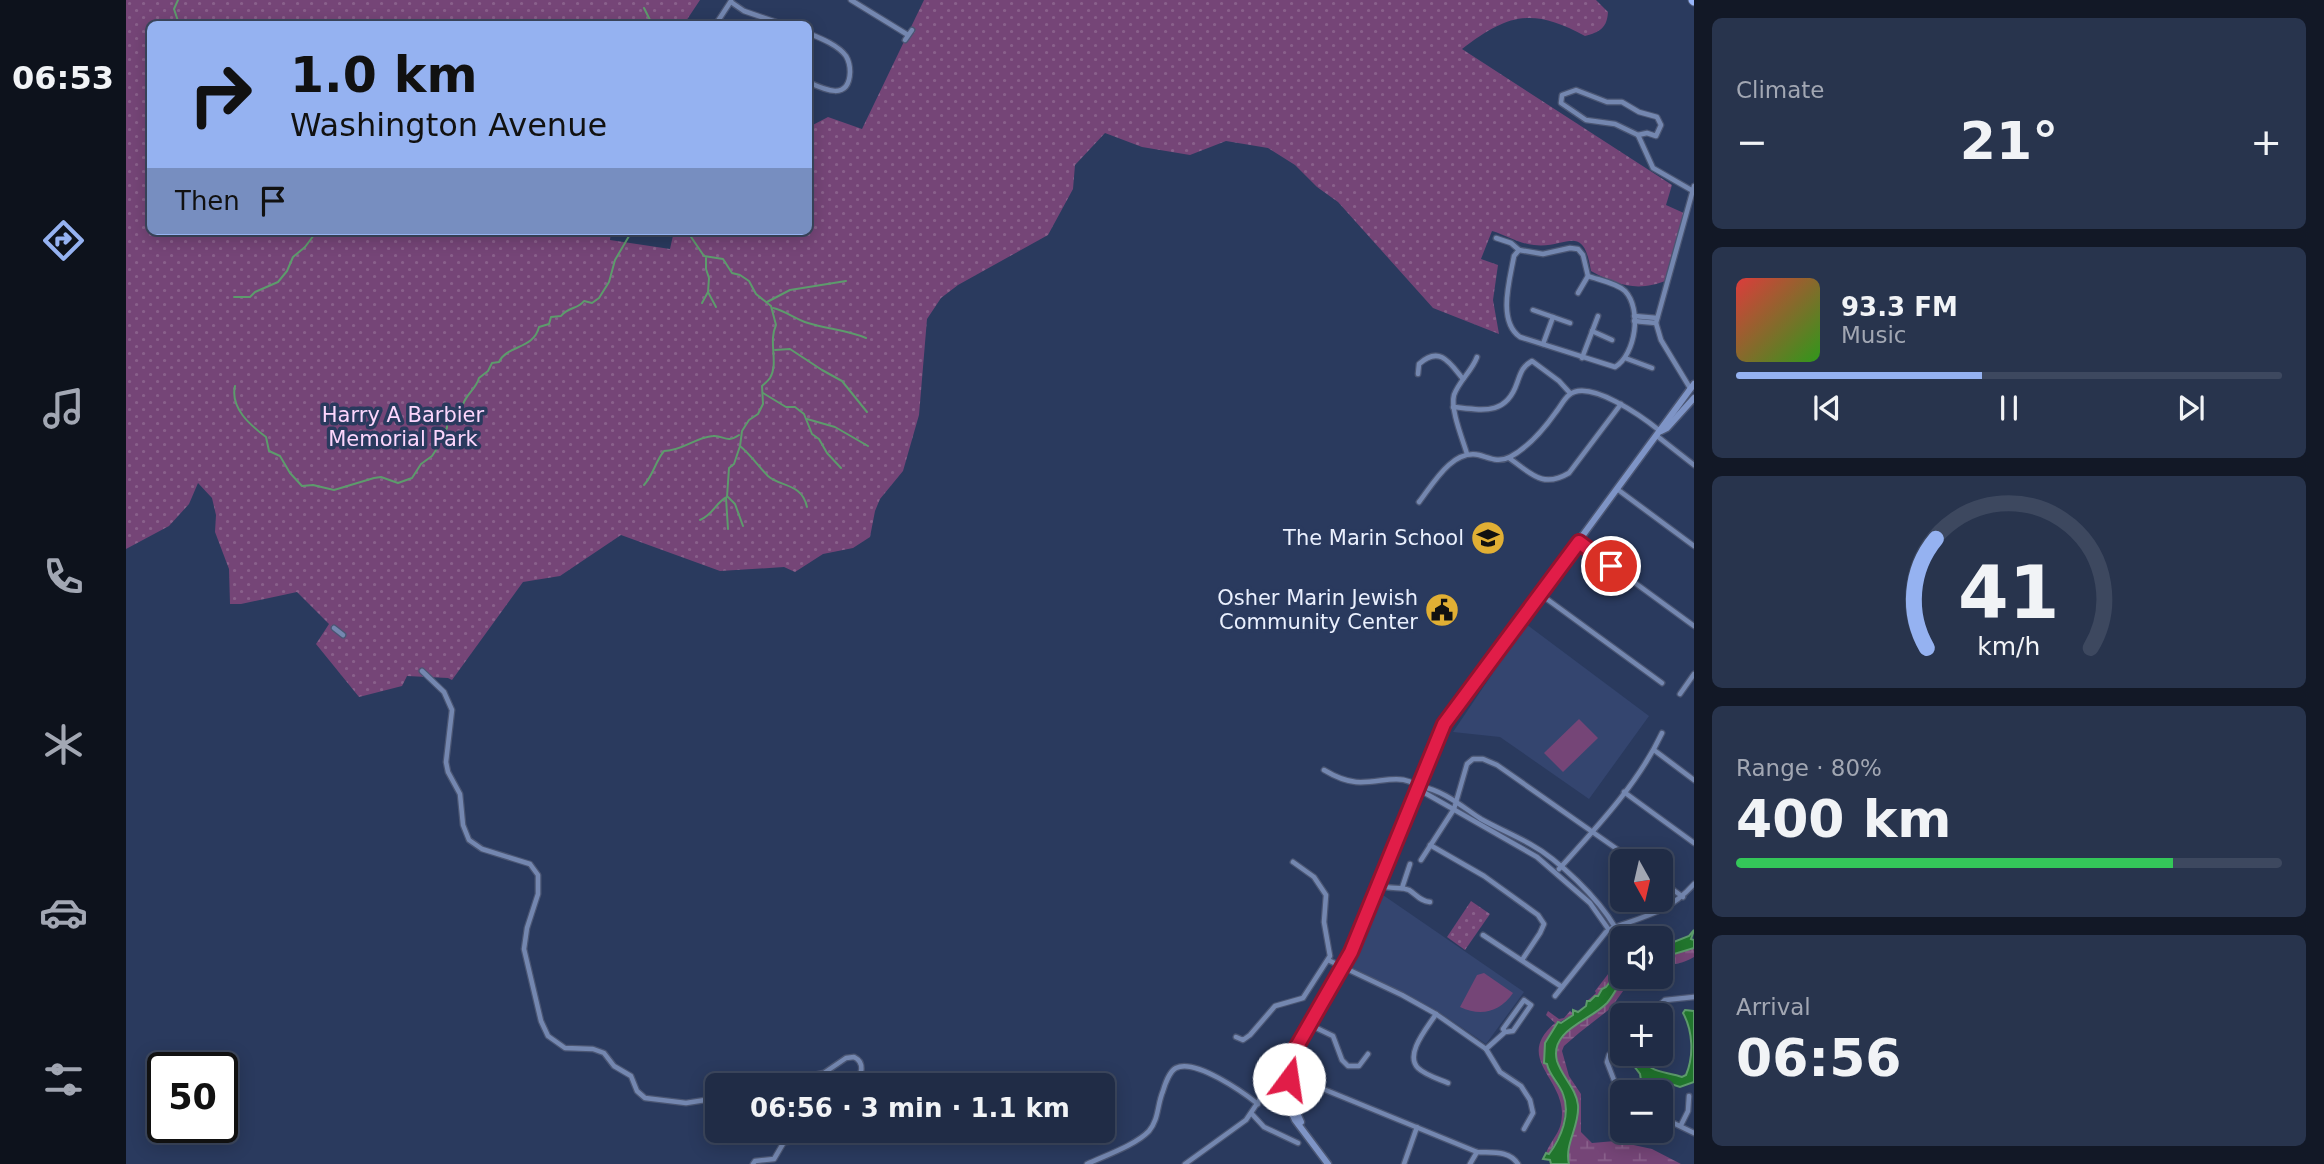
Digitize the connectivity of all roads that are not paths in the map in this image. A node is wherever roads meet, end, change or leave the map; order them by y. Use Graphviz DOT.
graph roads {
  1 [pos="851,0"];
  2 [pos="731,1"];
  3 [pos="718,21"];
  4 [pos="773,21"];
  5 [pos="812,35"];
  6 [pos="908,35"];
  7 [pos="812,84"];
  8 [pos="1638,135"];
  9 [pos="1693,189"];
  10 [pos="1496,238"];
  11 [pos="1519,250"];
  12 [pos="1588,276"];
  13 [pos="1578,293"];
  14 [pos="1532,310"];
  15 [pos="1598,316"];
  16 [pos="1553,317"];
  17 [pos="1634,319"];
  18 [pos="1657,320"];
  19 [pos="1570,323"];
  20 [pos="1592,331"];
  21 [pos="1612,340"];
  22 [pos="1543,344"];
  23 [pos="1477,357"];
  24 [pos="1582,358"];
  25 [pos="1625,358"];
  26 [pos="1652,368"];
  27 [pos="1418,374"];
  28 [pos="1463,379"];
  29 [pos="1693,391"];
  30 [pos="1570,393"];
  31 [pos="1621,404"];
  32 [pos="1453,407"];
  33 [pos="1659,434"];
  34 [pos="1467,454"];
  35 [pos="1509,458"];
  36 [pos="1694,465"];
  37 [pos="1617,489"];
  38 [pos="1419,502"];
  39 [pos="1579,542"];
  40 [pos="1694,546"];
  41 [pos="1540,594"];
  42 [pos="1694,626"];
  43 [pos="334,628"];
  44 [pos="343,635"];
  45 [pos="422,671"];
  46 [pos="1694,674"];
  47 [pos="1662,683"];
  48 [pos="1679,694"];
  49 [pos="1662,733"];
  50 [pos="1654,750"];
  51 [pos="1324,770"];
  52 [pos="1694,780"];
  53 [pos="1419,786"];
  54 [pos="1624,792"];
  55 [pos="1457,802"];
  56 [pos="1454,809"];
  57 [pos="1593,832"];
  58 [pos="1694,843"];
  59 [pos="1430,845"];
  60 [pos="1616,849"];
  61 [pos="1421,860"];
  62 [pos="1293,862"];
  63 [pos="1410,864"];
  64 [pos="1558,870"];
  65 [pos="1377,884"];
  66 [pos="1694,884"];
  67 [pos="1402,888"];
  68 [pos="1673,890"];
  69 [pos="1683,897"];
  70 [pos="1430,902"];
  71 [pos="1615,926"];
  72 [pos="1609,930"];
  73 [pos="1483,935"];
  74 [pos="1328,960"];
  75 [pos="1522,960"];
  76 [pos="1341,967"];
  77 [pos="1562,987"];
  78 [pos="1555,996"];
  79 [pos="1694,997"];
  80 [pos="1662,1003"];
  81 [pos="1436,1014"];
  82 [pos="1307,1024"];
  83 [pos="1505,1032"];
  84 [pos="1236,1037"];
  85 [pos="1486,1049"];
  86 [pos="1368,1054"];
  87 [pos="1610,1054"];
  88 [pos="824,1073"];
  89 [pos="860,1073"];
  90 [pos="1287,1079"];
  91 [pos="1614,1080"];
  92 [pos="1448,1083"];
  93 [pos="1689,1096"];
  94 [pos="705,1100"];
  95 [pos="1258,1104"];
  96 [pos="1252,1114"];
  97 [pos="1673,1122"];
  98 [pos="1681,1125"];
  99 [pos="1417,1127"];
  100 [pos="1524,1129"];
  101 [pos="1694,1133"];
  102 [pos="782,1143"];
  103 [pos="1298,1143"];
  104 [pos="1477,1152"];
  105 [pos="753,1164"];
  106 [pos="1087,1164"];
  107 [pos="1185,1164"];
  108 [pos="1331,1164"];
  109 [pos="1404,1164"];
  110 [pos="1470,1164"];
  111 [pos="1518,1164"];
  1 -- 6 [label="street"];
  2 -- 3 [label="street"];
  2 -- 4 [label="street"];
  5 -- 7 [label="street"];
  8 -- 8 [label="street"];
  8 -- 9 [label="street"];
  9 -- 18 [label="street"];
  10 -- 11 [label="street"];
  11 -- 12 [label="street"];
  11 -- 22 [label="street"];
  12 -- 13 [label="street"];
  12 -- 17 [label="street"];
  14 -- 16 [label="street"];
  15 -- 20 [label="street"];
  16 -- 19 [label="street"];
  16 -- 22 [label="street"];
  17 -- 18 [label="street"];
  17 -- 25 [label="street"];
  18 -- 29 [label="street"];
  20 -- 21 [label="street"];
  20 -- 24 [label="street"];
  22 -- 24 [label="street"];
  23 -- 28 [label="street"];
  24 -- 25 [label="street"];
  25 -- 26 [label="street"];
  27 -- 28 [label="street"];
  28 -- 32 [label="street"];
  29 -- 33 [label="main road"];
  30 -- 31 [label="street"];
  30 -- 32 [label="street"];
  30 -- 35 [label="street"];
  31 -- 33 [label="street"];
  31 -- 35 [label="street"];
  32 -- 34 [label="street"];
  33 -- 36 [label="street"];
  33 -- 37 [label="main road"];
  34 -- 35 [label="street"];
  34 -- 38 [label="street"];
  37 -- 39 [label="main road"];
  37 -- 40 [label="street"];
  39 -- 41 [label="main road"];
  39 -- 42 [label="street"];
  41 -- 47 [label="street"];
  41 -- 53 [label="main road"];
  43 -- 44 [label="street"];
  45 -- 94 [label="street"];
  46 -- 48 [label="street"];
  49 -- 50 [label="street"];
  50 -- 52 [label="street"];
  50 -- 54 [label="street"];
  51 -- 53 [label="street"];
  53 -- 55 [label="street"];
  53 -- 56 [label="street"];
  53 -- 65 [label="main road"];
  54 -- 57 [label="street"];
  54 -- 58 [label="street"];
  55 -- 56 [label="street"];
  55 -- 57 [label="street"];
  55 -- 64 [label="street"];
  56 -- 59 [label="street"];
  56 -- 64 [label="street"];
  57 -- 60 [label="street"];
  57 -- 64 [label="street"];
  59 -- 61 [label="street"];
  59 -- 75 [label="street"];
  62 -- 74 [label="street"];
  63 -- 67 [label="street"];
  64 -- 71 [label="street"];
  64 -- 72 [label="street"];
  65 -- 67 [label="street"];
  65 -- 76 [label="main road"];
  66 -- 69 [label="street"];
  67 -- 70 [label="street"];
  68 -- 69 [label="street"];
  69 -- 71 [label="street"];
  72 -- 77 [label="street"];
  73 -- 75 [label="street"];
  74 -- 76 [label="street"];
  74 -- 84 [label="street"];
  75 -- 77 [label="street"];
  76 -- 81 [label="street"];
  76 -- 82 [label="main road"];
  77 -- 78 [label="street"];
  79 -- 80 [label="street"];
  81 -- 85 [label="street"];
  81 -- 92 [label="street"];
  82 -- 86 [label="street"];
  82 -- 90 [label="main road"];
  83 -- 83 [label="street"];
  83 -- 85 [label="street"];
  85 -- 100 [label="street"];
  87 -- 91 [label="street"];
  88 -- 89 [label="street"];
  90 -- 95 [label="street"];
  90 -- 99 [label="street"];
  90 -- 108 [label="main road"];
  93 -- 98 [label="street"];
  95 -- 96 [label="street"];
  95 -- 106 [label="street"];
  96 -- 103 [label="street"];
  96 -- 107 [label="street"];
  97 -- 98 [label="street"];
  98 -- 101 [label="street"];
  99 -- 104 [label="street"];
  99 -- 109 [label="street"];
  102 -- 105 [label="street"];
  104 -- 110 [label="street"];
  104 -- 111 [label="street"];
}
